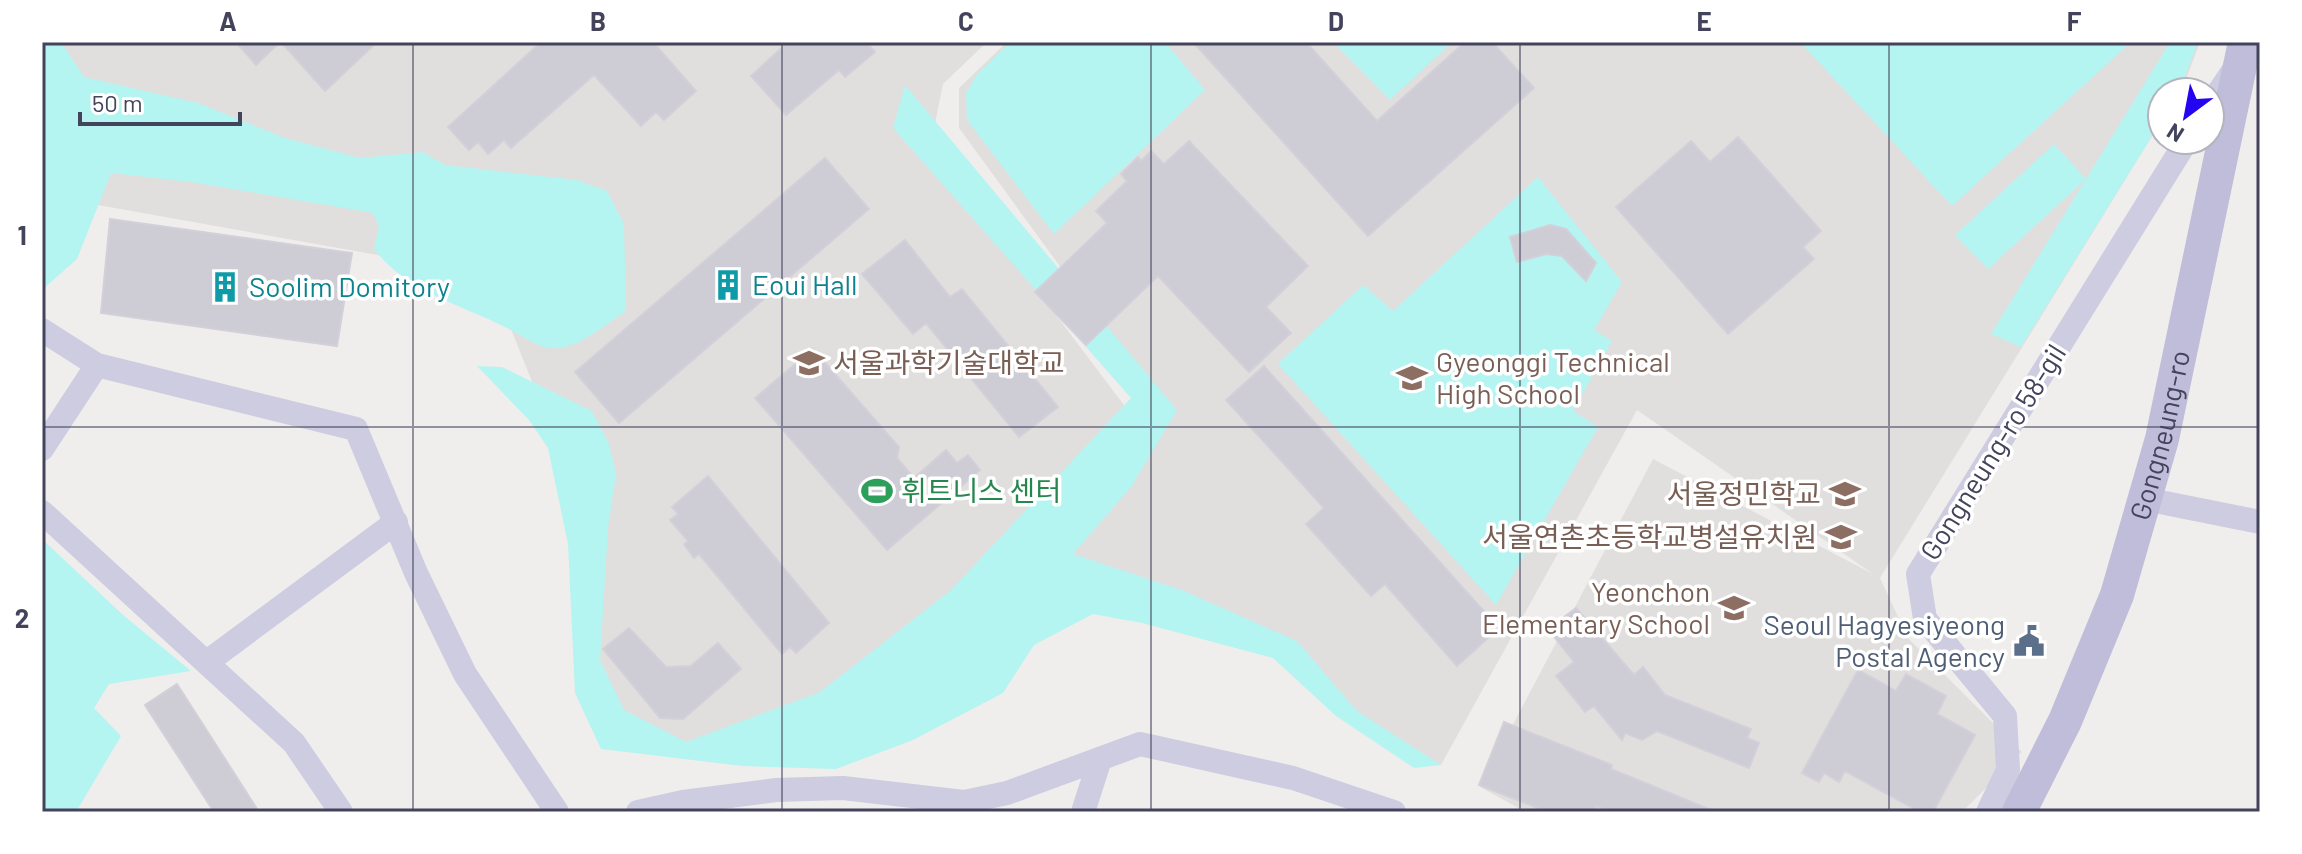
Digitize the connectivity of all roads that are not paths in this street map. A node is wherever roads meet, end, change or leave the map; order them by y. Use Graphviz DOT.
graph roads {
  1 [pos="2243,51"];
  2 [pos="2226,79"];
  3 [pos="2177,156"];
  4 [pos="42,330"];
  5 [pos="97,365"];
  6 [pos="42,449"];
  7 [pos="2145,499"];
  8 [pos="42,512"];
  9 [pos="396,522"];
  10 [pos="2260,522"];
  11 [pos="207,662"];
  12 [pos="1100,759"];
  13 [pos="809,800"];
  14 [pos="994,804"];
  15 [pos="682,807"];
  16 [pos="341,812"];
  17 [pos="557,812"];
  18 [pos="638,812"];
  19 [pos="1083,812"];
  20 [pos="1394,812"];
  21 [pos="1988,812"];
  22 [pos="2019,812"];
  1 -- 2 [label="street"];
  1 -- 7 [label="street, Gongneung-ro"];
  3 -- 21 [label="street, Gongneung-ro 58-gil"];
  4 -- 5 [label="street"];
  5 -- 6 [label="street"];
  5 -- 9 [label="street"];
  7 -- 10 [label="street"];
  7 -- 22 [label="street, Gongneung-ro"];
  8 -- 11 [label="street"];
  9 -- 11 [label="street"];
  9 -- 17 [label="street"];
  11 -- 16 [label="street"];
  12 -- 14 [label="street"];
  12 -- 19 [label="street"];
  12 -- 20 [label="street"];
  13 -- 14 [label="street"];
  13 -- 15 [label="street"];
  15 -- 18 [label="street"];
}
